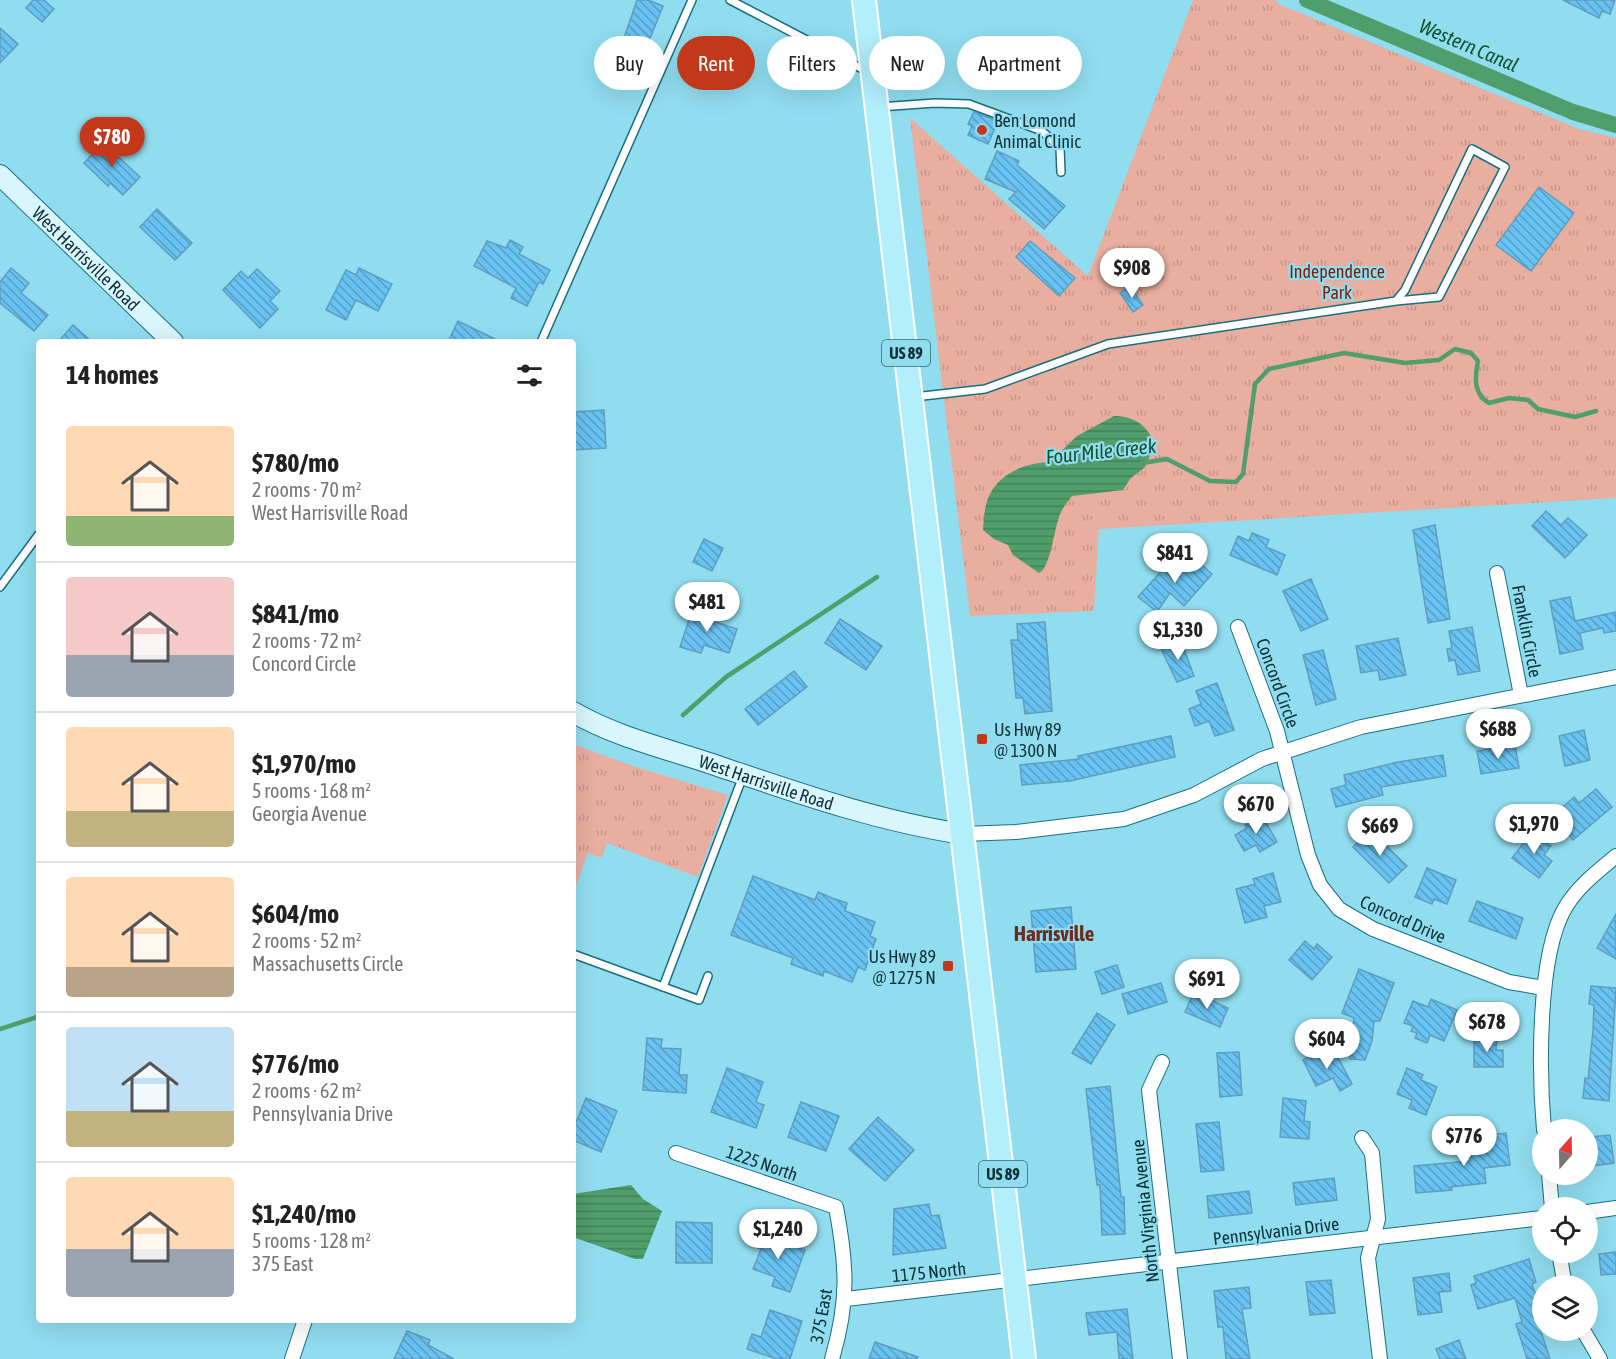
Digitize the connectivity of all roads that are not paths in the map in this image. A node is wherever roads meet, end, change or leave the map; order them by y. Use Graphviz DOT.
graph roads {
  1 [pos="692,0"];
  2 [pos="730,0"];
  3 [pos="864,0"];
  4 [pos="869,41"];
  5 [pos="869,72"];
  6 [pos="874,90"];
  7 [pos="876,107"];
  8 [pos="1061,172"];
  9 [pos="0,175"];
  10 [pos="1396,301"];
  11 [pos="170,339"];
  12 [pos="542,339"];
  13 [pos="911,398"];
  14 [pos="36,538"];
  15 [pos="1497,573"];
  16 [pos="0,586"];
  17 [pos="1238,627"];
  18 [pos="1616,677"];
  19 [pos="1521,695"];
  20 [pos="576,713"];
  21 [pos="1283,753"];
  22 [pos="744,775"];
  23 [pos="963,834"];
  24 [pos="1616,856"];
  25 [pos="576,955"];
  26 [pos="708,976"];
  27 [pos="663,987"];
  28 [pos="1544,988"];
  29 [pos="1162,1062"];
  30 [pos="1543,1119"];
  31 [pos="1362,1138"];
  32 [pos="676,1154"];
  33 [pos="836,1207"];
  34 [pos="1616,1208"];
  35 [pos="1598,1210"];
  36 [pos="1532,1219"];
  37 [pos="1373,1238"];
  38 [pos="1168,1262"];
  39 [pos="1015,1281"];
  40 [pos="846,1299"];
  41 [pos="304,1323"];
  42 [pos="1589,1341"];
  43 [pos="292,1359"];
  44 [pos="832,1359"];
  45 [pos="1024,1359"];
  46 [pos="1180,1359"];
  47 [pos="1380,1359"];
  48 [pos="1600,1359"];
  1 -- 12 [label="lane"];
  2 -- 5 [label="lane"];
  3 -- 4 [label="main road, US 89"];
  6 -- 7 [label="main road, US 89"];
  7 -- 8 [label="lane"];
  7 -- 13 [label="main road, US 89"];
  9 -- 11 [label="main road, West Harrisville Road"];
  10 -- 10 [label="lane"];
  10 -- 13 [label="lane"];
  13 -- 23 [label="main road, US 89"];
  14 -- 16 [label="lane"];
  15 -- 19 [label="street, Franklin Circle"];
  17 -- 21 [label="street, Concord Circle"];
  18 -- 19 [label="street"];
  19 -- 21 [label="street"];
  20 -- 22 [label="main road, West Harrisville Road"];
  21 -- 23 [label="street"];
  21 -- 28 [label="street, Concord Drive"];
  22 -- 23 [label="main road, West Harrisville Road"];
  22 -- 27 [label="lane"];
  23 -- 39 [label="main road, US 89"];
  24 -- 28 [label="street"];
  25 -- 27 [label="lane"];
  26 -- 27 [label="lane"];
  28 -- 30 [label="street"];
  29 -- 38 [label="street, North Virginia Avenue"];
  31 -- 37 [label="street"];
  32 -- 33 [label="street, 1225 North"];
  33 -- 40 [label="street, 375 East"];
  34 -- 35 [label="street"];
  36 -- 37 [label="street, Pennsylvania Drive"];
  37 -- 38 [label="street, Pennsylvania Drive"];
  37 -- 47 [label="street"];
  38 -- 39 [label="street, Pennsylvania Drive"];
  38 -- 46 [label="street, North Virginia Avenue"];
  39 -- 40 [label="street, 1175 North"];
  39 -- 45 [label="main road, US 89"];
  40 -- 44 [label="street, 375 East"];
  41 -- 43 [label="street"];
  42 -- 48 [label="street"];
}
